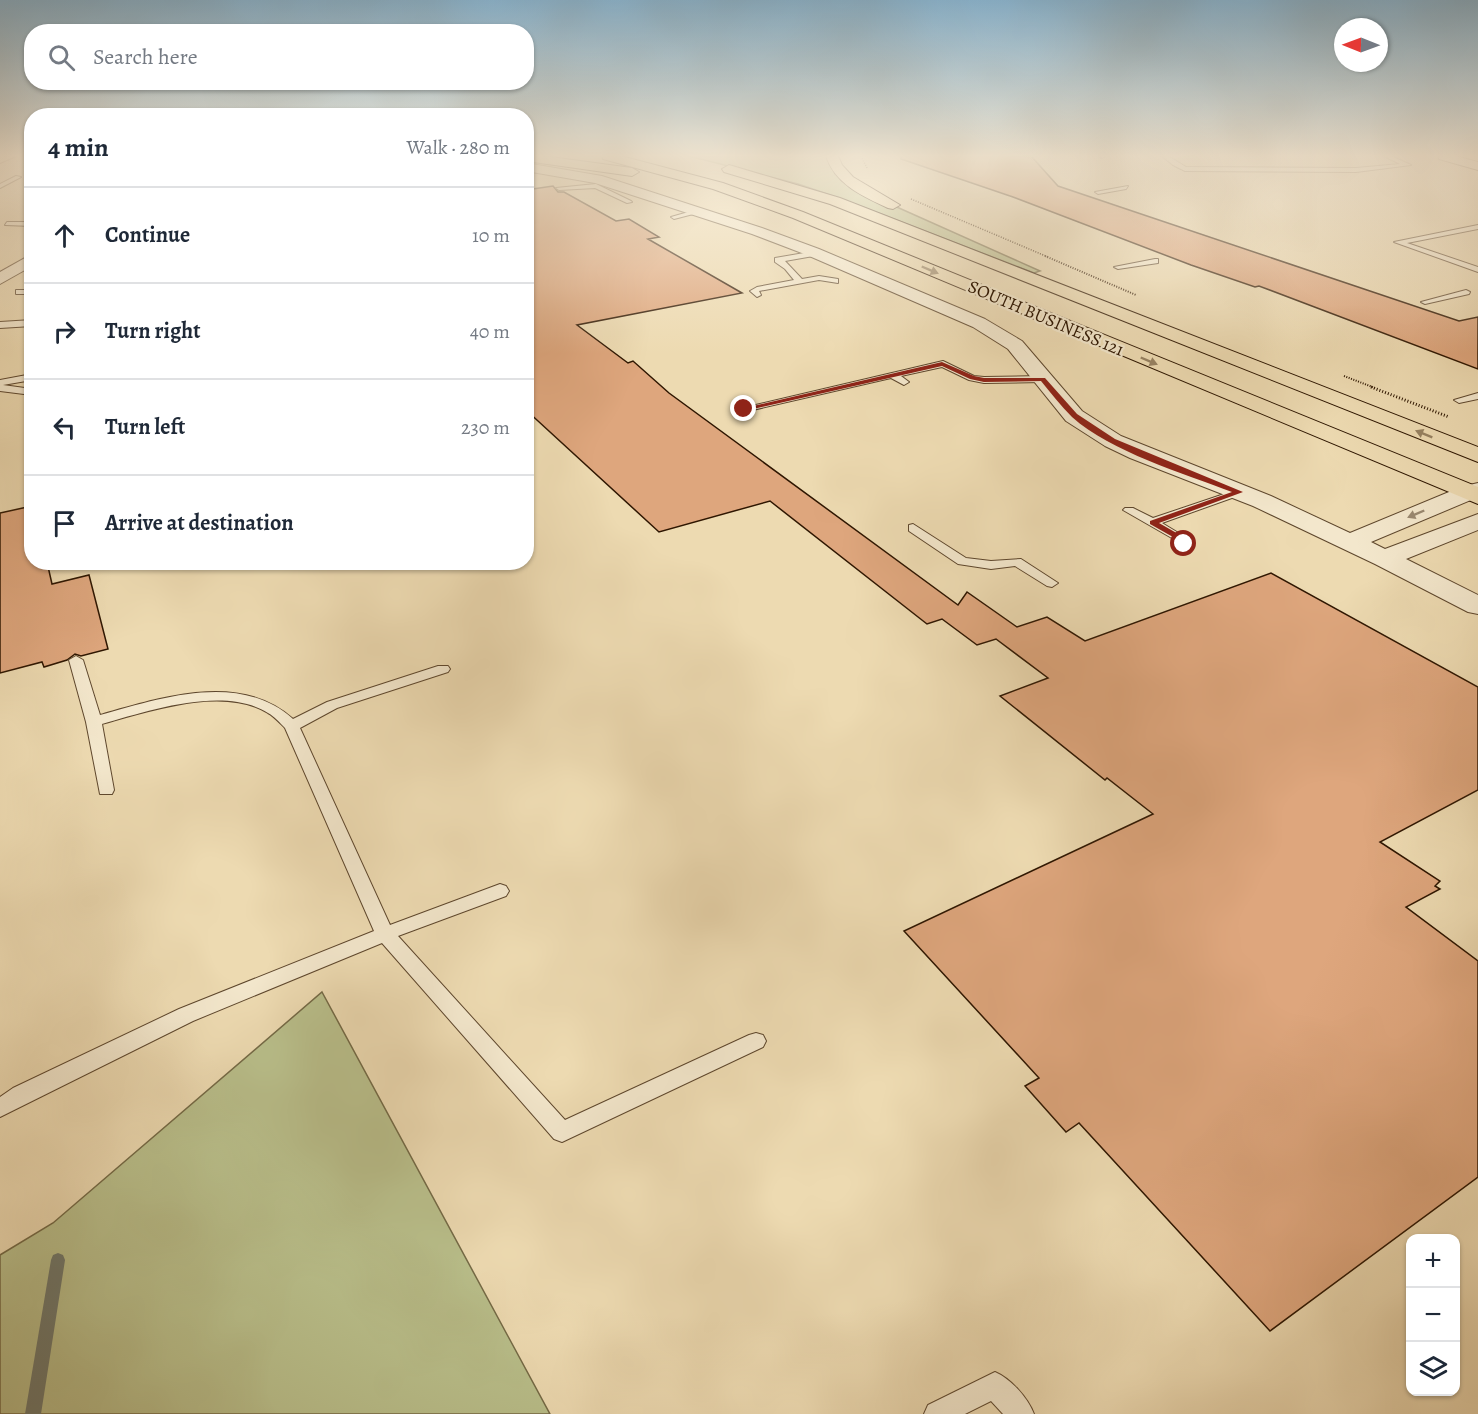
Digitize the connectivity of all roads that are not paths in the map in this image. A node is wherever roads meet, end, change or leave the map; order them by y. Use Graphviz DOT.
graph roads {
  1 [pos="730,222"];
  2 [pos="815,222"];
  3 [pos="889,222"];
  4 [pos="933,222"];
  5 [pos="6,224"];
  6 [pos="24,224"];
  7 [pos="1478,227"];
  8 [pos="816,253"];
  9 [pos="1155,261"];
  10 [pos="24,265"];
  11 [pos="1118,267"];
  12 [pos="1478,270"];
  13 [pos="0,279"];
  14 [pos="834,281"];
  15 [pos="800,282"];
  16 [pos="19,292"];
  17 [pos="24,292"];
  18 [pos="1466,292"];
  19 [pos="756,295"];
  20 [pos="1425,302"];
  21 [pos="24,324"];
  22 [pos="0,325"];
  23 [pos="892,375"];
  24 [pos="1275,375"];
  25 [pos="24,378"];
  26 [pos="1043,379"];
  27 [pos="904,382"];
  28 [pos="0,383"];
  29 [pos="0,388"];
  30 [pos="24,391"];
  31 [pos="1478,396"];
  32 [pos="1459,400"];
  33 [pos="744,409"];
  34 [pos="1478,455"];
  35 [pos="1239,492"];
  36 [pos="1475,493"];
  37 [pos="1129,510"];
  38 [pos="1478,521"];
  39 [pos="1153,522"];
  40 [pos="913,528"];
  41 [pos="1350,542"];
  42 [pos="1180,548"];
  43 [pos="1384,558"];
  44 [pos="1052,583"];
  45 [pos="1478,606"];
  46 [pos="76,660"];
  47 [pos="443,669"];
  48 [pos="94,722"];
  49 [pos="292,726"];
  50 [pos="106,790"];
  51 [pos="500,891"];
  52 [pos="385,934"];
  53 [pos="756,1041"];
  54 [pos="0,1108"];
  55 [pos="937,1414"];
  56 [pos="1021,1414"];
  1 -- 8 [label="street"];
  2 -- 36 [label="main road, SOUTH BUSINESS 121, one-way"];
  3 -- 24 [label="main road, SOUTH BUSINESS 121"];
  4 -- 24 [label="main road"];
  5 -- 6 [label="lane"];
  7 -- 12 [label="lane"];
  8 -- 15 [label="lane"];
  8 -- 26 [label="street"];
  9 -- 11 [label="lane"];
  10 -- 13 [label="street"];
  14 -- 15 [label="lane"];
  15 -- 19 [label="lane"];
  16 -- 17 [label="lane"];
  18 -- 20 [label="lane"];
  21 -- 22 [label="lane"];
  23 -- 26 [label="lane"];
  23 -- 27 [label="lane"];
  23 -- 33 [label="lane"];
  34 -- 24 [label="main road, SOUTH BUSINESS 121, one-way"];
  25 -- 28 [label="lane"];
  26 -- 35 [label="street"];
  29 -- 30 [label="lane"];
  31 -- 32 [label="lane"];
  35 -- 39 [label="lane"];
  35 -- 41 [label="street"];
  36 -- 41 [label="street, one-way"];
  37 -- 39 [label="lane"];
  38 -- 43 [label="street"];
  39 -- 42 [label="lane"];
  40 -- 44 [label="lane"];
  41 -- 43 [label="street"];
  43 -- 45 [label="street"];
  46 -- 48 [label="lane"];
  47 -- 49 [label="lane"];
  48 -- 49 [label="lane"];
  48 -- 50 [label="lane"];
  49 -- 52 [label="lane"];
  51 -- 52 [label="lane"];
  52 -- 53 [label="lane"];
  52 -- 54 [label="lane"];
  55 -- 56 [label="lane"];
}
